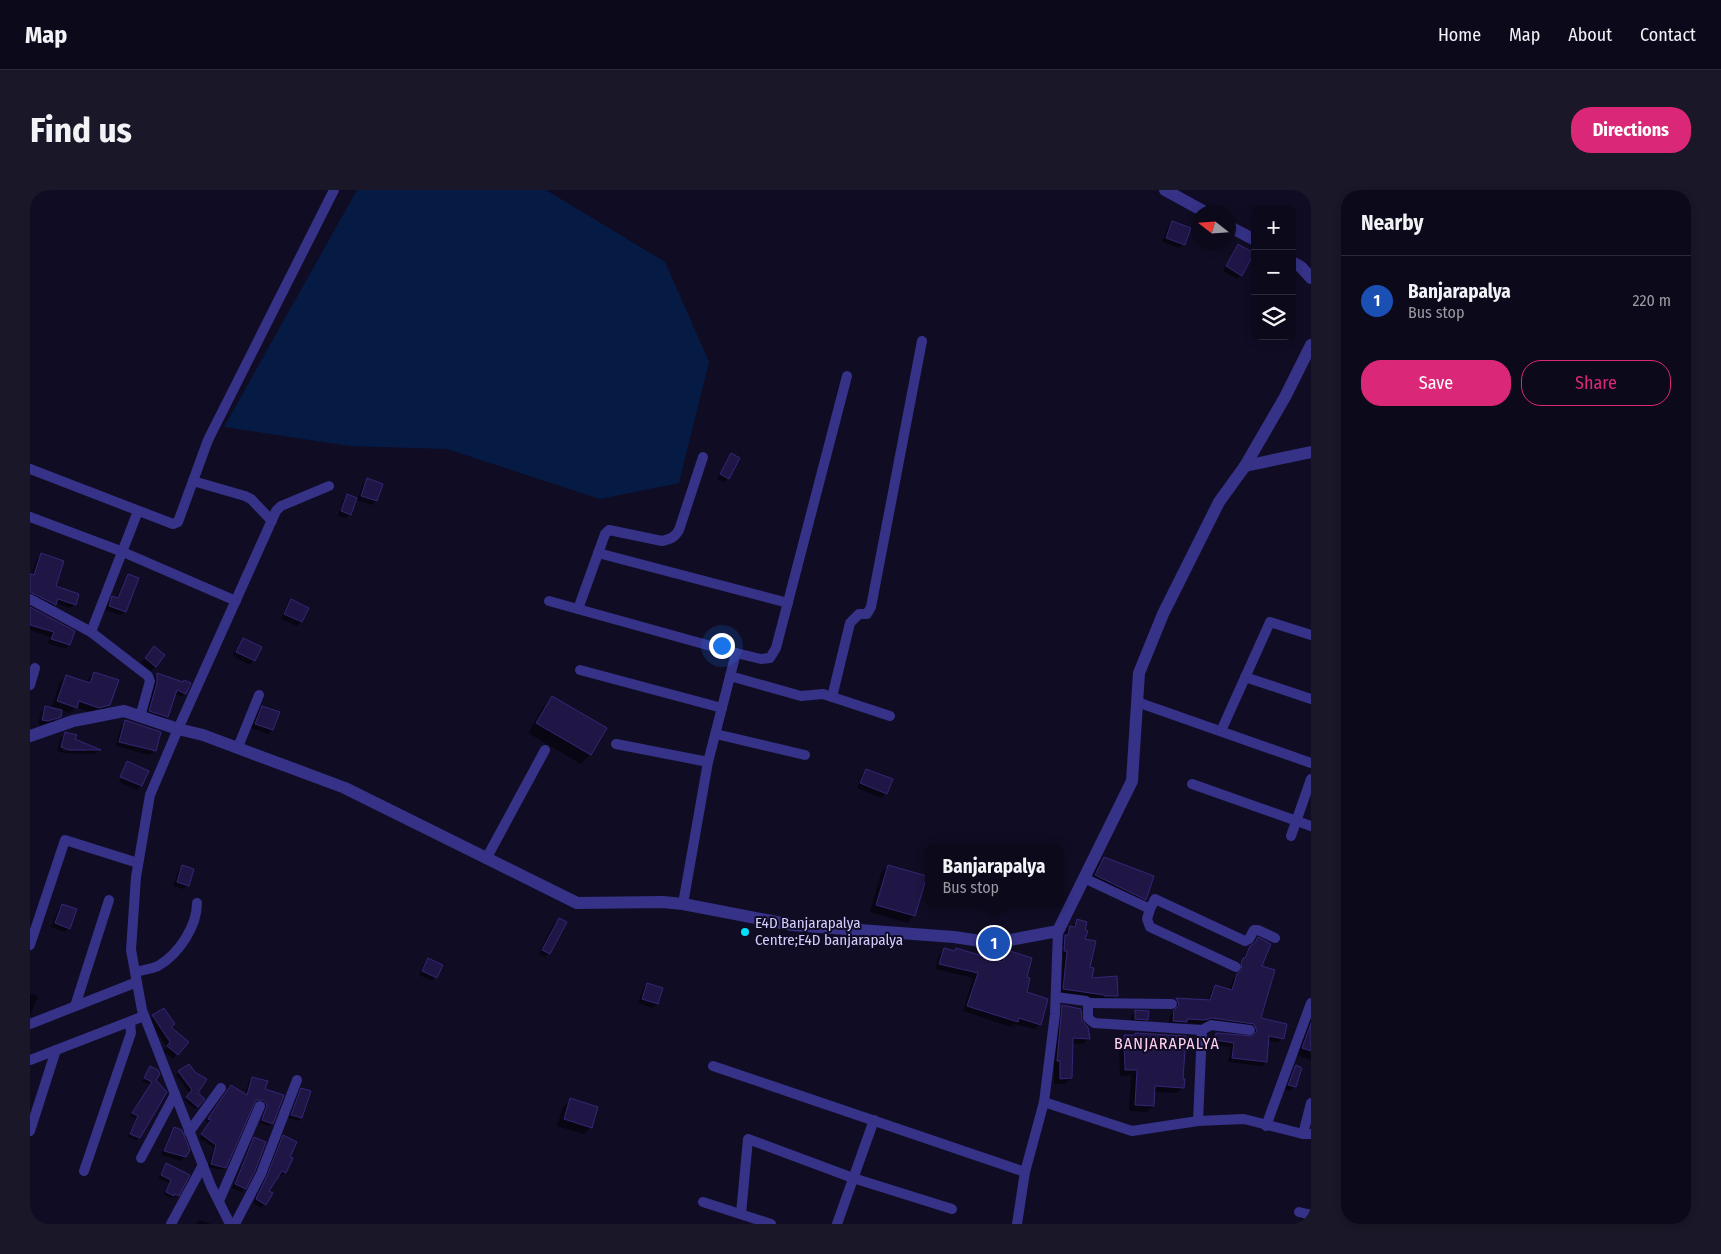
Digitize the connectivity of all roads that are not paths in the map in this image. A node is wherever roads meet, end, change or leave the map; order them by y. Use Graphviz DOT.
graph roads {
  1 [pos="334,190"];
  2 [pos="1166,190"];
  3 [pos="1193,205"];
  4 [pos="1236,230"];
  5 [pos="1251,238"];
  6 [pos="1296,264"];
  7 [pos="1311,278"];
  8 [pos="922,340"];
  9 [pos="1311,345"];
  10 [pos="848,376"];
  11 [pos="1311,452"];
  12 [pos="703,457"];
  13 [pos="1245,466"];
  14 [pos="30,469"];
  15 [pos="193,481"];
  16 [pos="330,486"];
  17 [pos="138,511"];
  18 [pos="30,517"];
  19 [pos="272,521"];
  20 [pos="123,552"];
  21 [pos="598,553"];
  22 [pos="30,599"];
  23 [pos="236,600"];
  24 [pos="549,601"];
  25 [pos="788,603"];
  26 [pos="578,609"];
  27 [pos="91,632"];
  28 [pos="1311,635"];
  29 [pos="736,654"];
  30 [pos="35,668"];
  31 [pos="580,670"];
  32 [pos="730,676"];
  33 [pos="1245,677"];
  34 [pos="30,685"];
  35 [pos="259,696"];
  36 [pos="832,697"];
  37 [pos="1311,699"];
  38 [pos="1137,702"];
  39 [pos="722,708"];
  40 [pos="890,716"];
  41 [pos="140,717"];
  42 [pos="178,730"];
  43 [pos="1220,731"];
  44 [pos="716,734"];
  45 [pos="30,736"];
  46 [pos="616,744"];
  47 [pos="238,747"];
  48 [pos="545,750"];
  49 [pos="805,756"];
  50 [pos="708,762"];
  51 [pos="1311,763"];
  52 [pos="1311,779"];
  53 [pos="1192,784"];
  54 [pos="1297,820"];
  55 [pos="1311,826"];
  56 [pos="1291,836"];
  57 [pos="486,859"];
  58 [pos="138,863"];
  59 [pos="1084,878"];
  60 [pos="109,900"];
  61 [pos="197,903"];
  62 [pos="683,904"];
  63 [pos="1150,909"];
  64 [pos="1058,931"];
  65 [pos="1275,938"];
  66 [pos="30,945"];
  67 [pos="1236,967"];
  68 [pos="136,977"];
  69 [pos="1056,997"];
  70 [pos="1088,1003"];
  71 [pos="1311,1003"];
  72 [pos="1172,1004"];
  73 [pos="75,1006"];
  74 [pos="144,1016"];
  75 [pos="130,1022"];
  76 [pos="30,1024"];
  77 [pos="1202,1030"];
  78 [pos="1250,1030"];
  79 [pos="56,1050"];
  80 [pos="30,1060"];
  81 [pos="713,1066"];
  82 [pos="297,1080"];
  83 [pos="220,1088"];
  84 [pos="175,1094"];
  85 [pos="1044,1102"];
  86 [pos="1311,1103"];
  87 [pos="260,1106"];
  88 [pos="874,1120"];
  89 [pos="1198,1122"];
  90 [pos="1266,1126"];
  91 [pos="30,1131"];
  92 [pos="189,1132"];
  93 [pos="1307,1134"];
  94 [pos="141,1158"];
  95 [pos="203,1165"];
  96 [pos="84,1172"];
  97 [pos="1025,1172"];
  98 [pos="853,1178"];
  99 [pos="219,1201"];
  100 [pos="703,1202"];
  101 [pos="952,1208"];
  102 [pos="1299,1212"];
  103 [pos="741,1214"];
  104 [pos="1311,1215"];
  105 [pos="170,1224"];
  106 [pos="230,1224"];
  107 [pos="235,1224"];
  108 [pos="771,1224"];
  109 [pos="837,1224"];
  110 [pos="1017,1224"];
  1 -- 15 [label="street"];
  2 -- 3 [label="street"];
  4 -- 5 [label="street"];
  6 -- 7 [label="street"];
  8 -- 36 [label="street"];
  9 -- 13 [label="street"];
  10 -- 25 [label="street"];
  11 -- 13 [label="street"];
  12 -- 21 [label="street"];
  13 -- 38 [label="street"];
  14 -- 17 [label="street"];
  15 -- 17 [label="street"];
  15 -- 19 [label="street"];
  16 -- 19 [label="street"];
  17 -- 20 [label="street"];
  18 -- 20 [label="street"];
  19 -- 23 [label="street"];
  20 -- 23 [label="street"];
  20 -- 27 [label="street"];
  21 -- 25 [label="street"];
  21 -- 26 [label="street"];
  22 -- 27 [label="street"];
  23 -- 42 [label="street"];
  24 -- 26 [label="street"];
  25 -- 29 [label="street"];
  26 -- 29 [label="street"];
  27 -- 41 [label="street"];
  28 -- 33 [label="street"];
  29 -- 32 [label="street"];
  30 -- 34 [label="street"];
  31 -- 39 [label="street"];
  32 -- 36 [label="street"];
  32 -- 39 [label="street"];
  33 -- 37 [label="street"];
  33 -- 43 [label="street"];
  35 -- 47 [label="street"];
  36 -- 40 [label="street"];
  38 -- 43 [label="street"];
  38 -- 59 [label="street"];
  39 -- 44 [label="street"];
  41 -- 42 [label="street"];
  41 -- 45 [label="street"];
  42 -- 47 [label="street"];
  42 -- 58 [label="street"];
  43 -- 51 [label="street"];
  44 -- 49 [label="street"];
  44 -- 50 [label="street"];
  46 -- 50 [label="street"];
  47 -- 57 [label="street"];
  48 -- 57 [label="street"];
  50 -- 62 [label="street"];
  52 -- 54 [label="street"];
  53 -- 54 [label="street"];
  54 -- 55 [label="street"];
  54 -- 56 [label="street"];
  57 -- 62 [label="street"];
  58 -- 66 [label="street"];
  58 -- 68 [label="street"];
  59 -- 63 [label="street"];
  59 -- 64 [label="street"];
  60 -- 73 [label="street"];
  61 -- 68 [label="street"];
  62 -- 64 [label="street"];
  63 -- 65 [label="street"];
  63 -- 67 [label="street"];
  64 -- 69 [label="street"];
  68 -- 73 [label="street"];
  68 -- 74 [label="street"];
  69 -- 70 [label="street"];
  69 -- 85 [label="street"];
  70 -- 72 [label="street"];
  70 -- 77 [label="street"];
  71 -- 90 [label="street"];
  73 -- 76 [label="street"];
  74 -- 75 [label="street"];
  74 -- 84 [label="street"];
  75 -- 79 [label="street"];
  75 -- 96 [label="street"];
  77 -- 78 [label="street"];
  77 -- 89 [label="street"];
  79 -- 80 [label="street"];
  79 -- 91 [label="street"];
  81 -- 88 [label="street"];
  82 -- 107 [label="street"];
  83 -- 92 [label="street"];
  84 -- 92 [label="street"];
  84 -- 94 [label="street"];
  85 -- 89 [label="street"];
  85 -- 97 [label="street"];
  86 -- 93 [label="street"];
  87 -- 99 [label="street"];
  88 -- 97 [label="street"];
  88 -- 98 [label="street"];
  89 -- 90 [label="street"];
  90 -- 93 [label="street"];
  92 -- 95 [label="street"];
  95 -- 99 [label="street"];
  95 -- 105 [label="street"];
  97 -- 110 [label="street"];
  98 -- 101 [label="street"];
  98 -- 103 [label="street"];
  98 -- 109 [label="street"];
  99 -- 106 [label="street"];
  100 -- 103 [label="street"];
  102 -- 104 [label="street"];
  103 -- 108 [label="street"];
}
